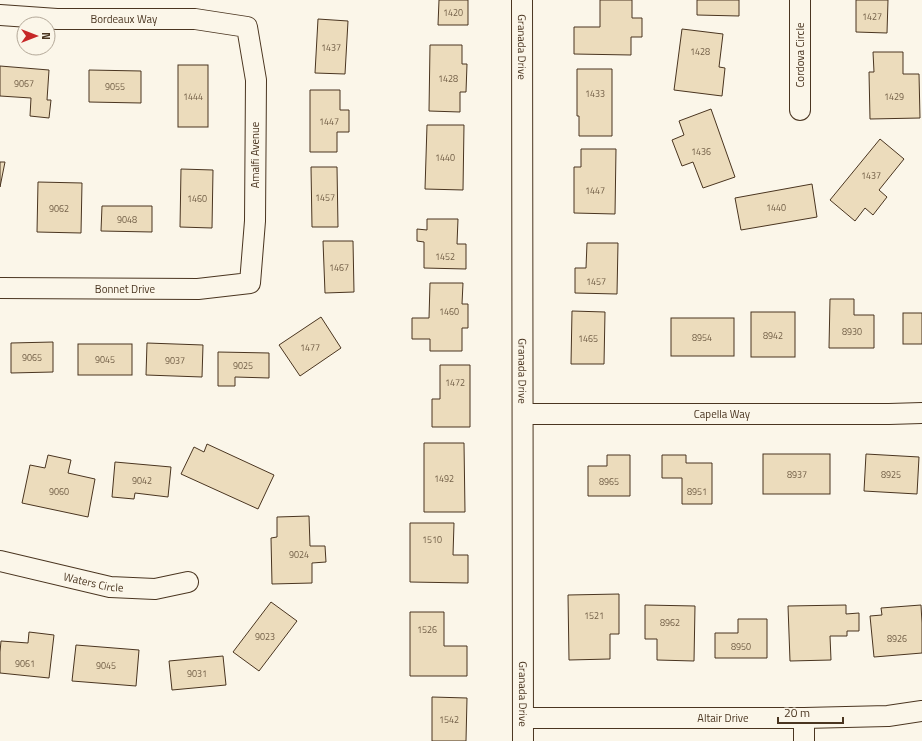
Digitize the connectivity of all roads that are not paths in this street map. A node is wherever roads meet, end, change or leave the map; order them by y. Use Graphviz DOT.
graph roads {
  1 [pos="522,0"];
  2 [pos="800,0"];
  3 [pos="0,15"];
  4 [pos="247,27"];
  5 [pos="800,110"];
  6 [pos="250,283"];
  7 [pos="0,288"];
  8 [pos="922,413"];
  9 [pos="523,414"];
  10 [pos="0,561"];
  11 [pos="188,582"];
  12 [pos="922,711"];
  13 [pos="523,718"];
  14 [pos="804,718"];
  15 [pos="523,741"];
  16 [pos="804,741"];
  1 -- 9 [label="street, Granada Drive"];
  2 -- 5 [label="street, Cordova Circle"];
  3 -- 4 [label="street, Bordeaux Way"];
  4 -- 6 [label="street, Amalfi Avenue"];
  6 -- 7 [label="street, Bonnet Drive"];
  8 -- 9 [label="street, Capella Way"];
  9 -- 13 [label="street, Granada Drive"];
  10 -- 11 [label="street, Waters Circle"];
  12 -- 14 [label="street, Altair Drive"];
  13 -- 14 [label="street, Altair Drive"];
  13 -- 15 [label="street, Granada Drive"];
  14 -- 16 [label="street"];
}
